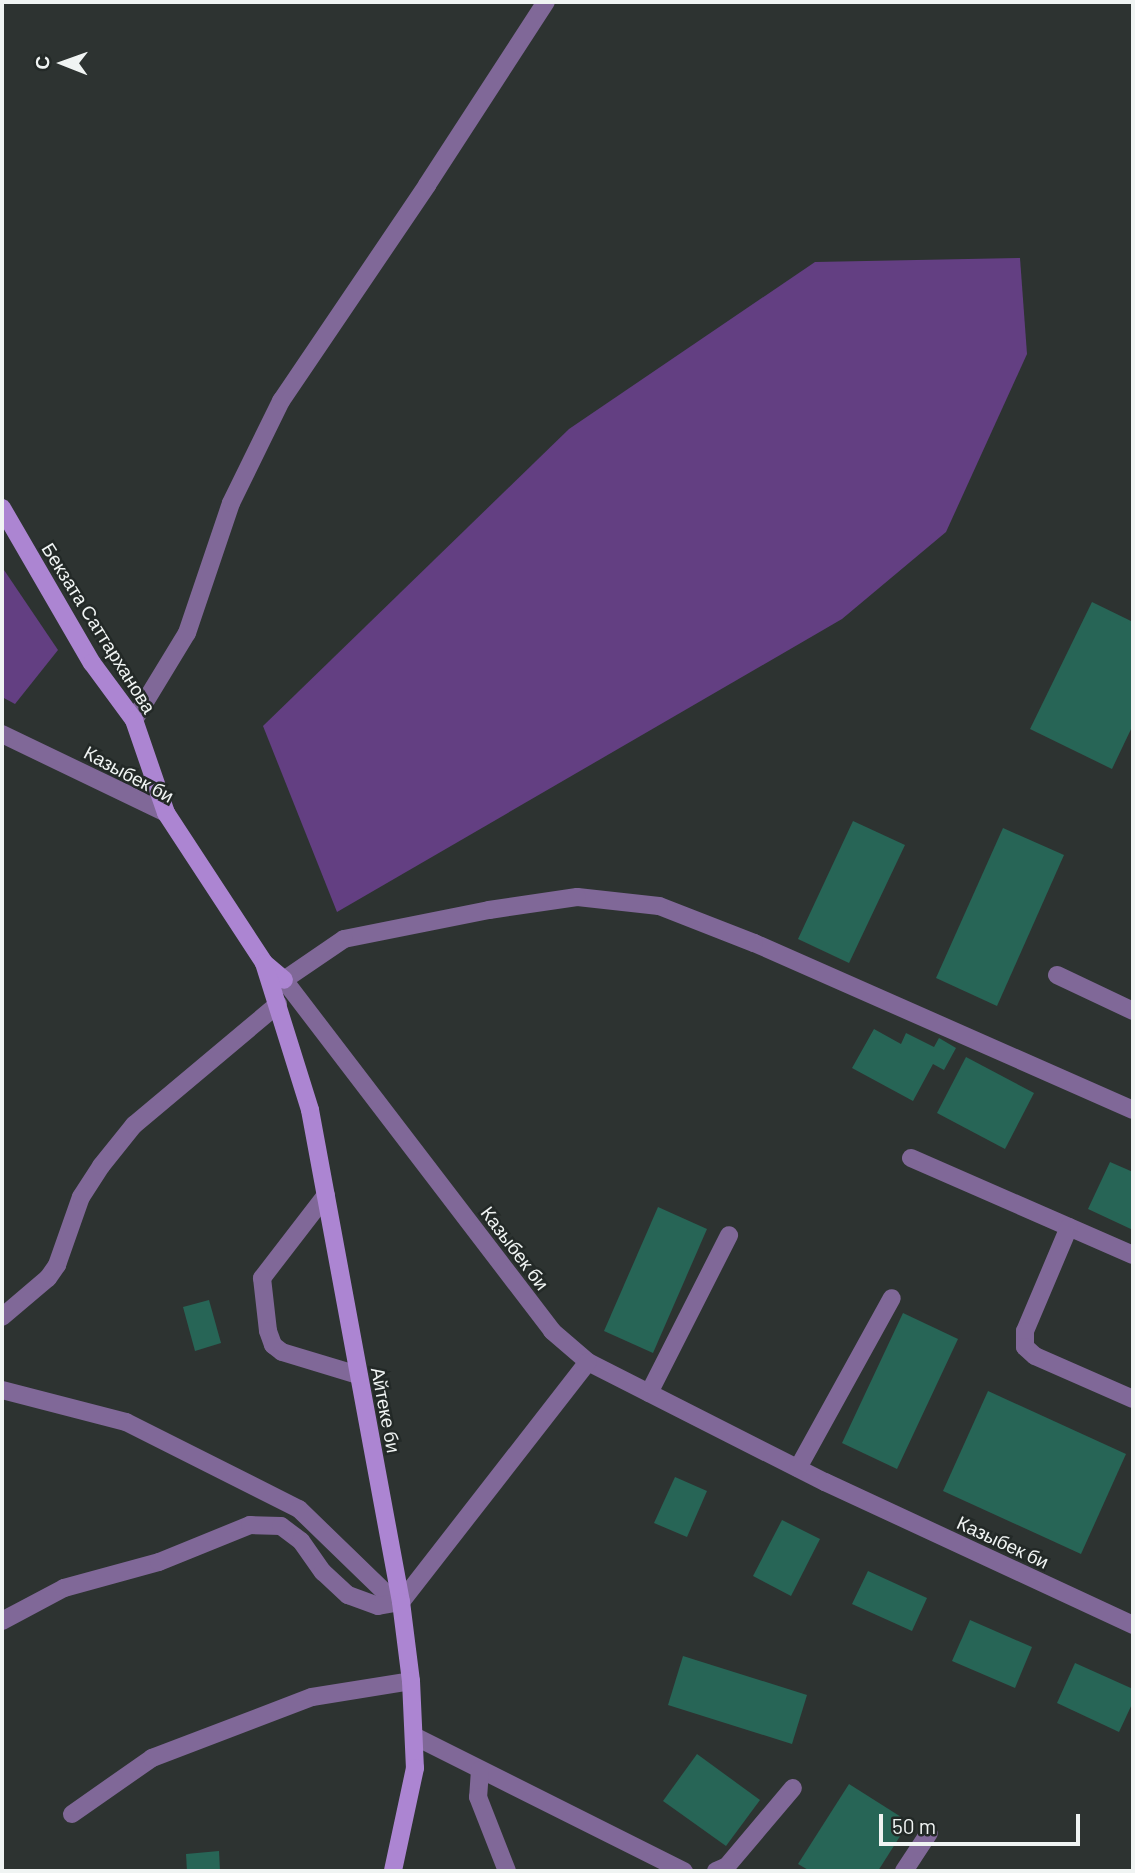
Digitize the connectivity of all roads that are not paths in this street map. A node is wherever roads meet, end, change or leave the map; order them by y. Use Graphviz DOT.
graph roads {
  1 [pos="546,2"];
  2 [pos="2,508"];
  3 [pos="134,720"];
  4 [pos="2,734"];
  5 [pos="166,813"];
  6 [pos="264,963"];
  7 [pos="1057,975"];
  8 [pos="284,980"];
  9 [pos="278,1004"];
  10 [pos="1133,1011"];
  11 [pos="1133,1110"];
  12 [pos="911,1158"];
  13 [pos="326,1195"];
  14 [pos="1069,1227"];
  15 [pos="729,1235"];
  16 [pos="1133,1255"];
  17 [pos="892,1298"];
  18 [pos="2,1317"];
  19 [pos="588,1362"];
  20 [pos="358,1375"];
  21 [pos="2,1390"];
  22 [pos="649,1393"];
  23 [pos="1133,1399"];
  24 [pos="798,1468"];
  25 [pos="398,1602"];
  26 [pos="2,1621"];
  27 [pos="1133,1625"];
  28 [pos="411,1681"];
  29 [pos="414,1736"];
  30 [pos="480,1770"];
  31 [pos="793,1788"];
  32 [pos="72,1814"];
  33 [pos="929,1833"];
  34 [pos="393,1871"];
  35 [pos="507,1871"];
  36 [pos="684,1871"];
  37 [pos="716,1871"];
  38 [pos="904,1871"];
  1 -- 3 [label="street"];
  2 -- 3 [label="street, Бекзата Саттарханова"];
  3 -- 5 [label="street, Бекзата Саттарханова"];
  4 -- 5 [label="street, Казыбек би"];
  5 -- 6 [label="street, Казыбек би"];
  6 -- 8 [label="street, Казыбек би"];
  6 -- 9 [label="street, Айтеке би"];
  7 -- 10 [label="street"];
  8 -- 11 [label="street"];
  8 -- 19 [label="street, Казыбек би"];
  9 -- 13 [label="street, Айтеке би"];
  9 -- 18 [label="street"];
  12 -- 14 [label="street"];
  13 -- 20 [label="street, Айтеке би"];
  13 -- 20 [label="street"];
  14 -- 16 [label="street"];
  14 -- 23 [label="street"];
  15 -- 22 [label="street"];
  17 -- 24 [label="street"];
  19 -- 22 [label="street, Казыбек би"];
  19 -- 25 [label="street"];
  20 -- 25 [label="street, Айтеке би"];
  21 -- 25 [label="street"];
  22 -- 24 [label="street, Казыбек би"];
  24 -- 27 [label="street, Казыбек би"];
  25 -- 26 [label="street"];
  25 -- 28 [label="street, Айтеке би"];
  28 -- 29 [label="street, Айтеке би"];
  28 -- 32 [label="street"];
  29 -- 30 [label="street"];
  29 -- 34 [label="street, Айтеке би"];
  30 -- 35 [label="street"];
  30 -- 36 [label="street"];
  31 -- 37 [label="street"];
  33 -- 38 [label="street"];
}
